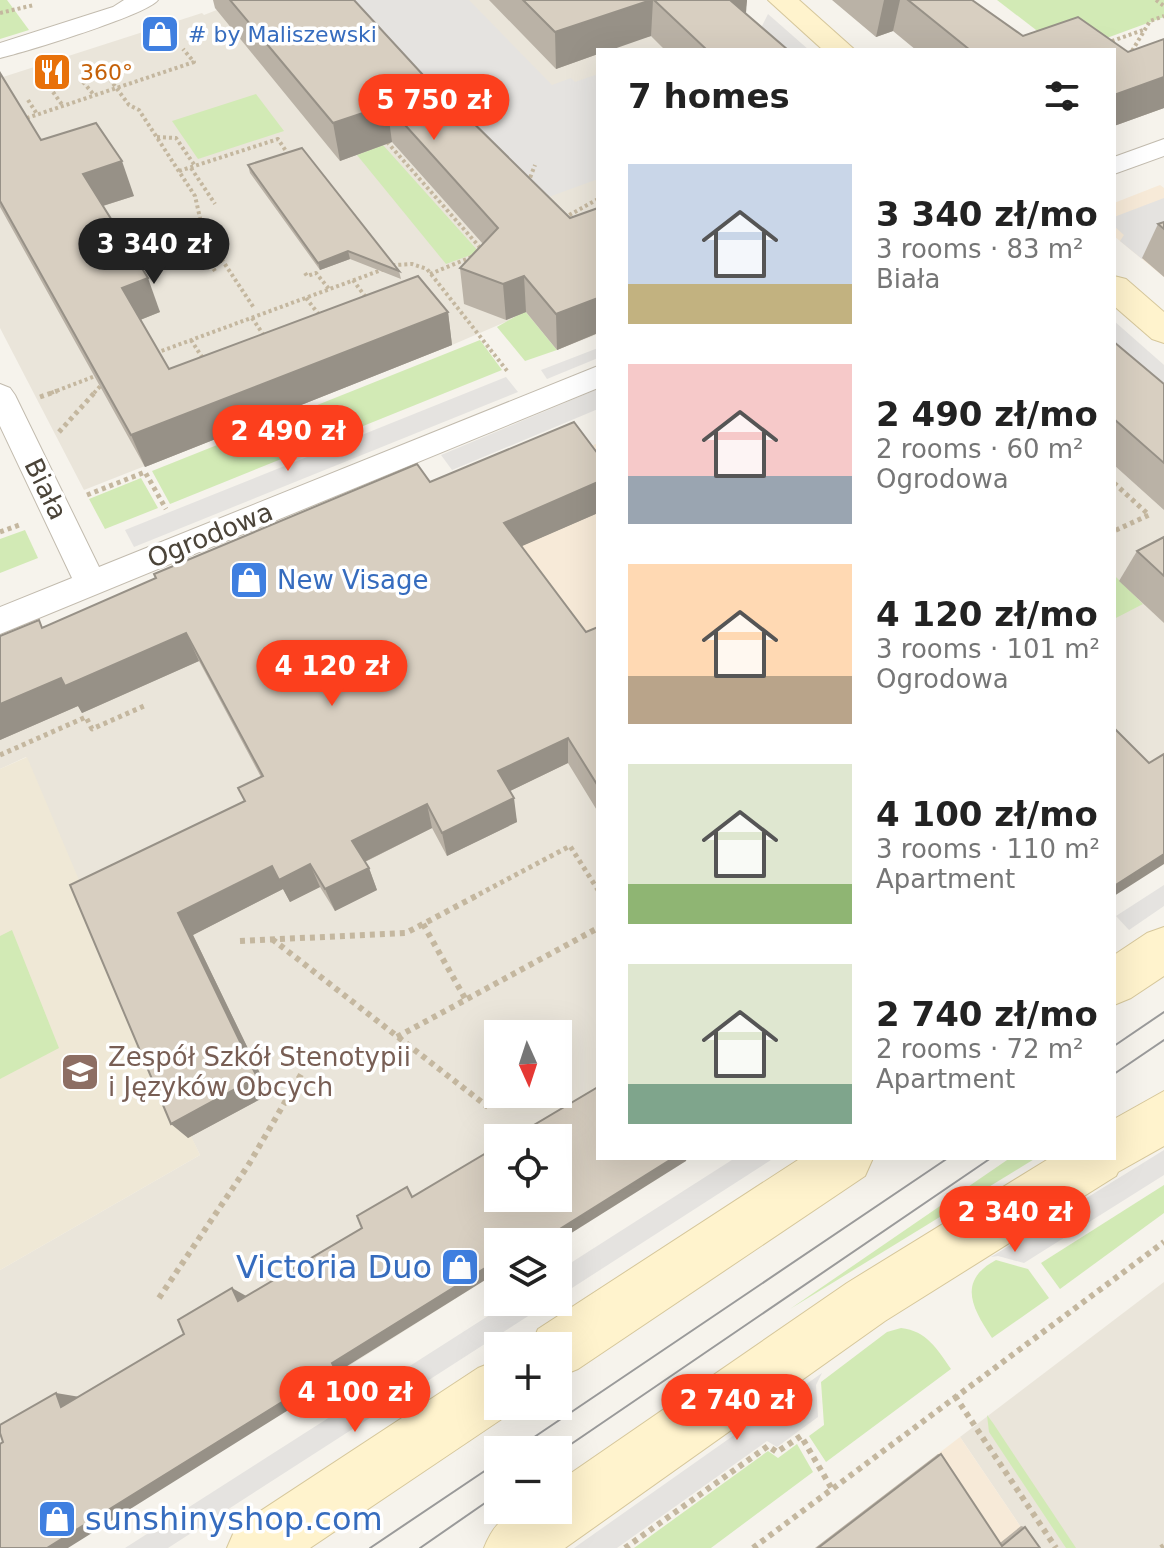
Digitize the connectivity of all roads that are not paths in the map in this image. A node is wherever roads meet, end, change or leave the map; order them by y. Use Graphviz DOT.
graph roads {
  1 [pos="782,0"];
  2 [pos="138,3"];
  3 [pos="838,48"];
  4 [pos="0,51"];
  5 [pos="1164,147"];
  6 [pos="1116,165"];
  7 [pos="1116,289"];
  8 [pos="1164,331"];
  9 [pos="596,377"];
  10 [pos="0,395"];
  11 [pos="91,583"];
  12 [pos="0,621"];
  13 [pos="1164,949"];
  14 [pos="1116,981"];
  15 [pos="1164,1117"];
  16 [pos="1116,1147"];
  17 [pos="844,1160"];
  18 [pos="1095,1160"];
  19 [pos="572,1340"];
  20 [pos="484,1397"];
  21 [pos="257,1548"];
  22 [pos="514,1548"];
  1 -- 3 [label="main road"];
  2 -- 4 [label="street"];
  5 -- 6 [label="street"];
  7 -- 8 [label="main road"];
  9 -- 11 [label="street, Ogrodowa"];
  10 -- 11 [label="street, Biała"];
  11 -- 12 [label="street, Ogrodowa"];
  13 -- 14 [label="main road"];
  15 -- 16 [label="main road"];
  17 -- 19 [label="main road"];
  18 -- 22 [label="main road"];
  20 -- 21 [label="main road"];
}
